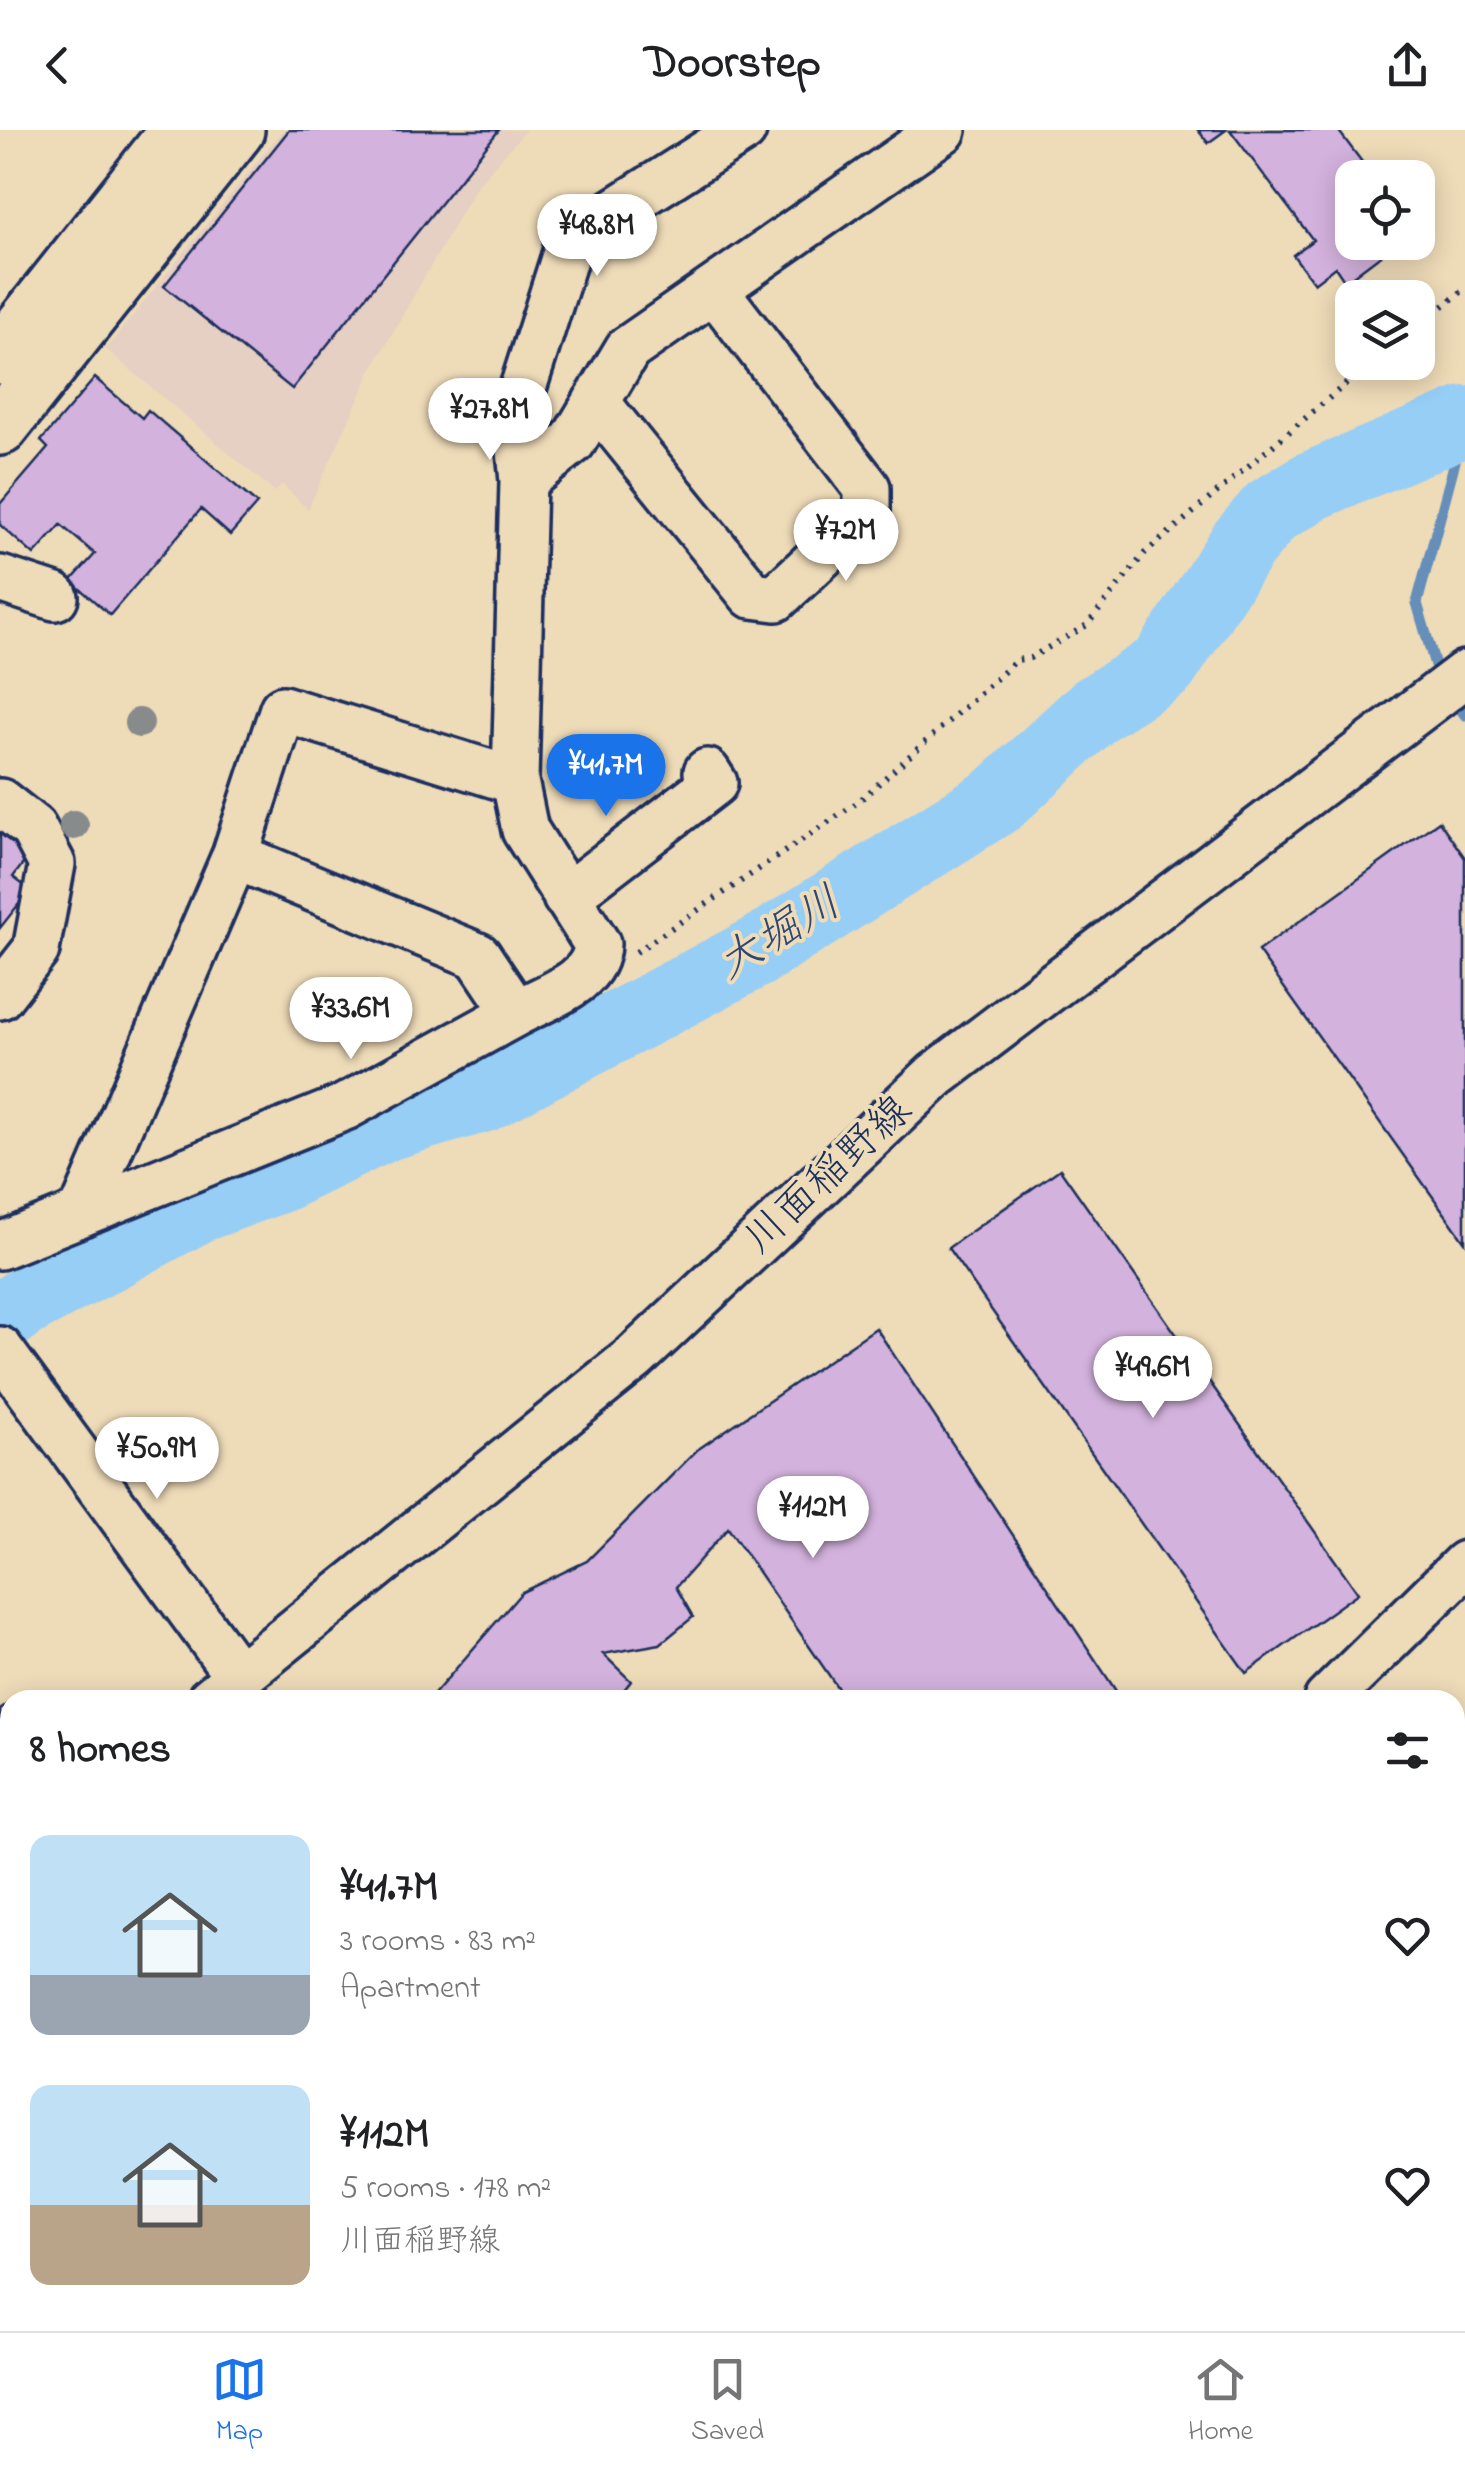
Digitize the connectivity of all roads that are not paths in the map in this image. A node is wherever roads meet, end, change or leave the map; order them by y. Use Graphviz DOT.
graph roads {
  1 [pos="178,130"];
  2 [pos="236,130"];
  3 [pos="743,130"];
  4 [pos="942,130"];
  5 [pos="678,147"];
  6 [pos="714,289"];
  7 [pos="0,356"];
  8 [pos="596,402"];
  9 [pos="0,426"];
  10 [pos="523,481"];
  11 [pos="0,579"];
  12 [pos="55,596"];
  13 [pos="1465,674"];
  14 [pos="514,781"];
  15 [pos="714,782"];
  16 [pos="0,802"];
  17 [pos="235,856"];
  18 [pos="566,897"];
  19 [pos="0,996"];
  20 [pos="516,1012"];
  21 [pos="82,1213"];
  22 [pos="0,1246"];
  23 [pos="7,1360"];
  24 [pos="1465,1564"];
  25 [pos="224,1689"];
  26 [pos="1337,1690"];
  1 -- 7 [label="main road"];
  2 -- 9 [label="main road"];
  3 -- 5 [label="street"];
  4 -- 6 [label="street"];
  5 -- 10 [label="street"];
  6 -- 8 [label="street"];
  6 -- 8 [label="street"];
  8 -- 10 [label="street"];
  10 -- 14 [label="street"];
  11 -- 12 [label="street"];
  13 -- 25 [label="street, 川面稲野線"];
  14 -- 17 [label="street"];
  14 -- 18 [label="street"];
  15 -- 18 [label="street"];
  16 -- 19 [label="street"];
  17 -- 20 [label="street"];
  17 -- 21 [label="street"];
  18 -- 20 [label="street"];
  20 -- 21 [label="street"];
  21 -- 22 [label="street"];
  23 -- 25 [label="street"];
  24 -- 26 [label="street"];
}
